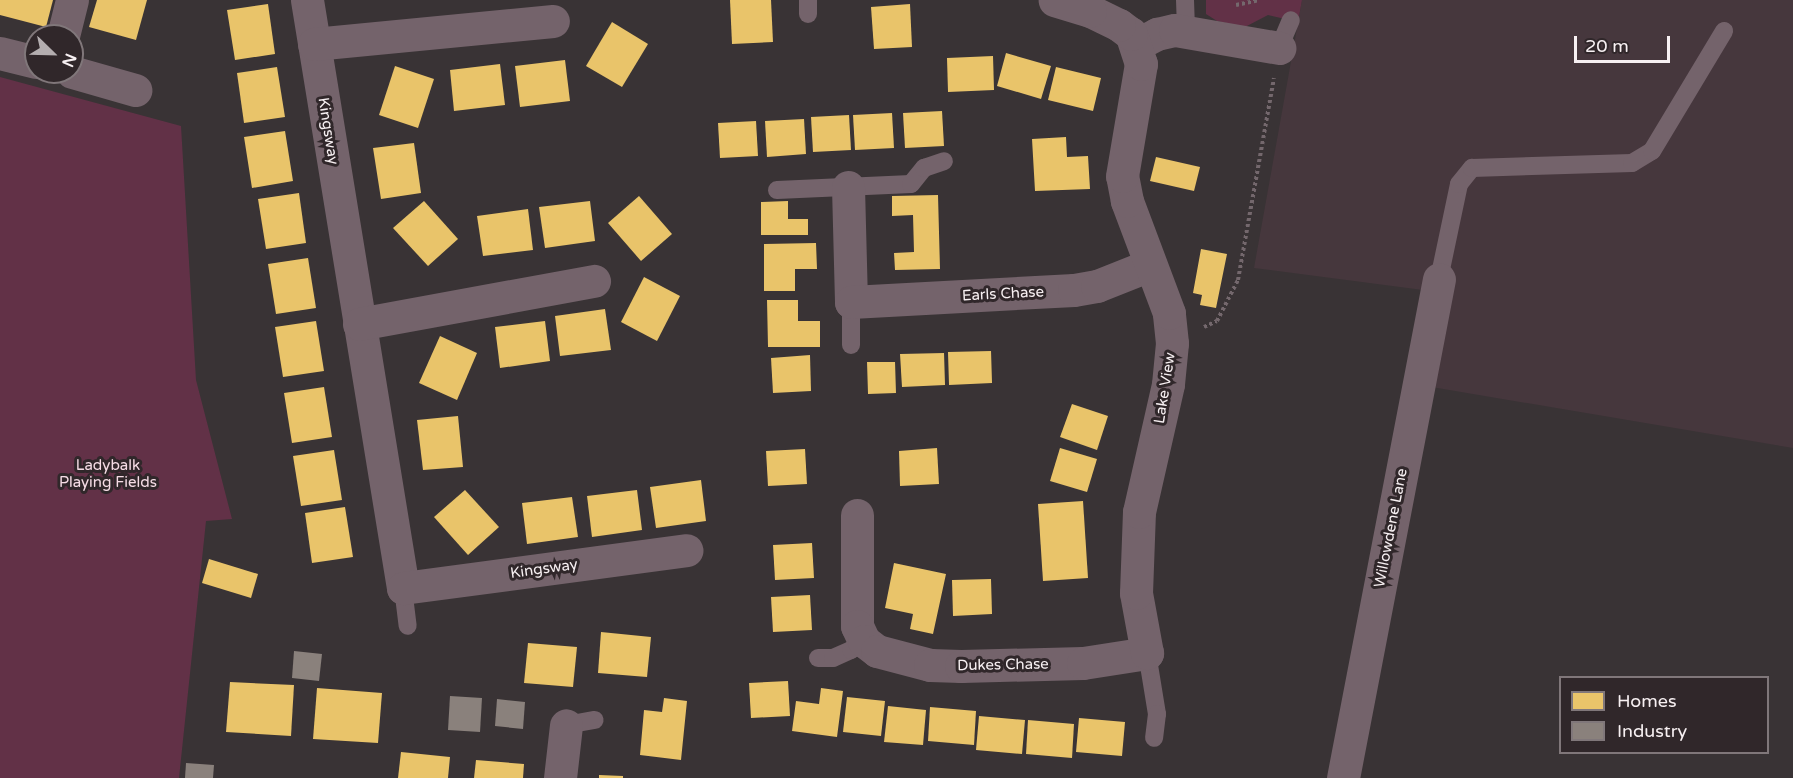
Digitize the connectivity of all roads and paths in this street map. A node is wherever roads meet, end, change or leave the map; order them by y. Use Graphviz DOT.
graph roads {
  1 [pos="72,0"];
  2 [pos="307,0"];
  3 [pos="1055,0"];
  4 [pos="1185,16"];
  5 [pos="553,21"];
  6 [pos="66,24"];
  7 [pos="1724,31"];
  8 [pos="1285,34"];
  9 [pos="314,44"];
  10 [pos="1136,45"];
  11 [pos="0,53"];
  12 [pos="24,59"];
  13 [pos="84,75"];
  14 [pos="135,90"];
  15 [pos="944,161"];
  16 [pos="848,187"];
  17 [pos="777,190"];
  18 [pos="1150,265"];
  19 [pos="1439,279"];
  20 [pos="594,281"];
  21 [pos="851,302"];
  22 [pos="359,324"];
  23 [pos="1172,343"];
  24 [pos="851,345"];
  25 [pos="857,516"];
  26 [pos="686,550"];
  27 [pos="403,588"];
  28 [pos="408,626"];
  29 [pos="864,640"];
  30 [pos="1147,653"];
  31 [pos="818,658"];
  32 [pos="581,723"];
  33 [pos="1154,738"];
  34 [pos="560,778"];
  35 [pos="1343,778"];
  1 -- 6 [label="street"];
  2 -- 9 [label="street, Kingsway"];
  3 -- 10 [label="street"];
  4 -- 8 [label="street"];
  4 -- 10 [label="street"];
  5 -- 9 [label="street"];
  7 -- 19 [label="lane"];
  8 -- 23 [label="path"];
  9 -- 22 [label="street, Kingsway"];
  10 -- 18 [label="street, Lake View"];
  11 -- 12 [label="street"];
  13 -- 14 [label="street"];
  15 -- 16 [label="lane"];
  16 -- 17 [label="lane"];
  16 -- 21 [label="street"];
  18 -- 21 [label="street, Earls Chase"];
  18 -- 23 [label="street, Lake View"];
  19 -- 35 [label="street, Willowdene Lane"];
  20 -- 22 [label="street"];
  21 -- 24 [label="lane"];
  22 -- 27 [label="street, Kingsway"];
  23 -- 30 [label="street, Lake View"];
  25 -- 29 [label="street"];
  26 -- 27 [label="street, Kingsway"];
  27 -- 28 [label="lane, Kingsway"];
  29 -- 30 [label="street, Dukes Chase"];
  29 -- 31 [label="lane"];
  30 -- 33 [label="lane, Lake View"];
  32 -- 34 [label="street"];
}
